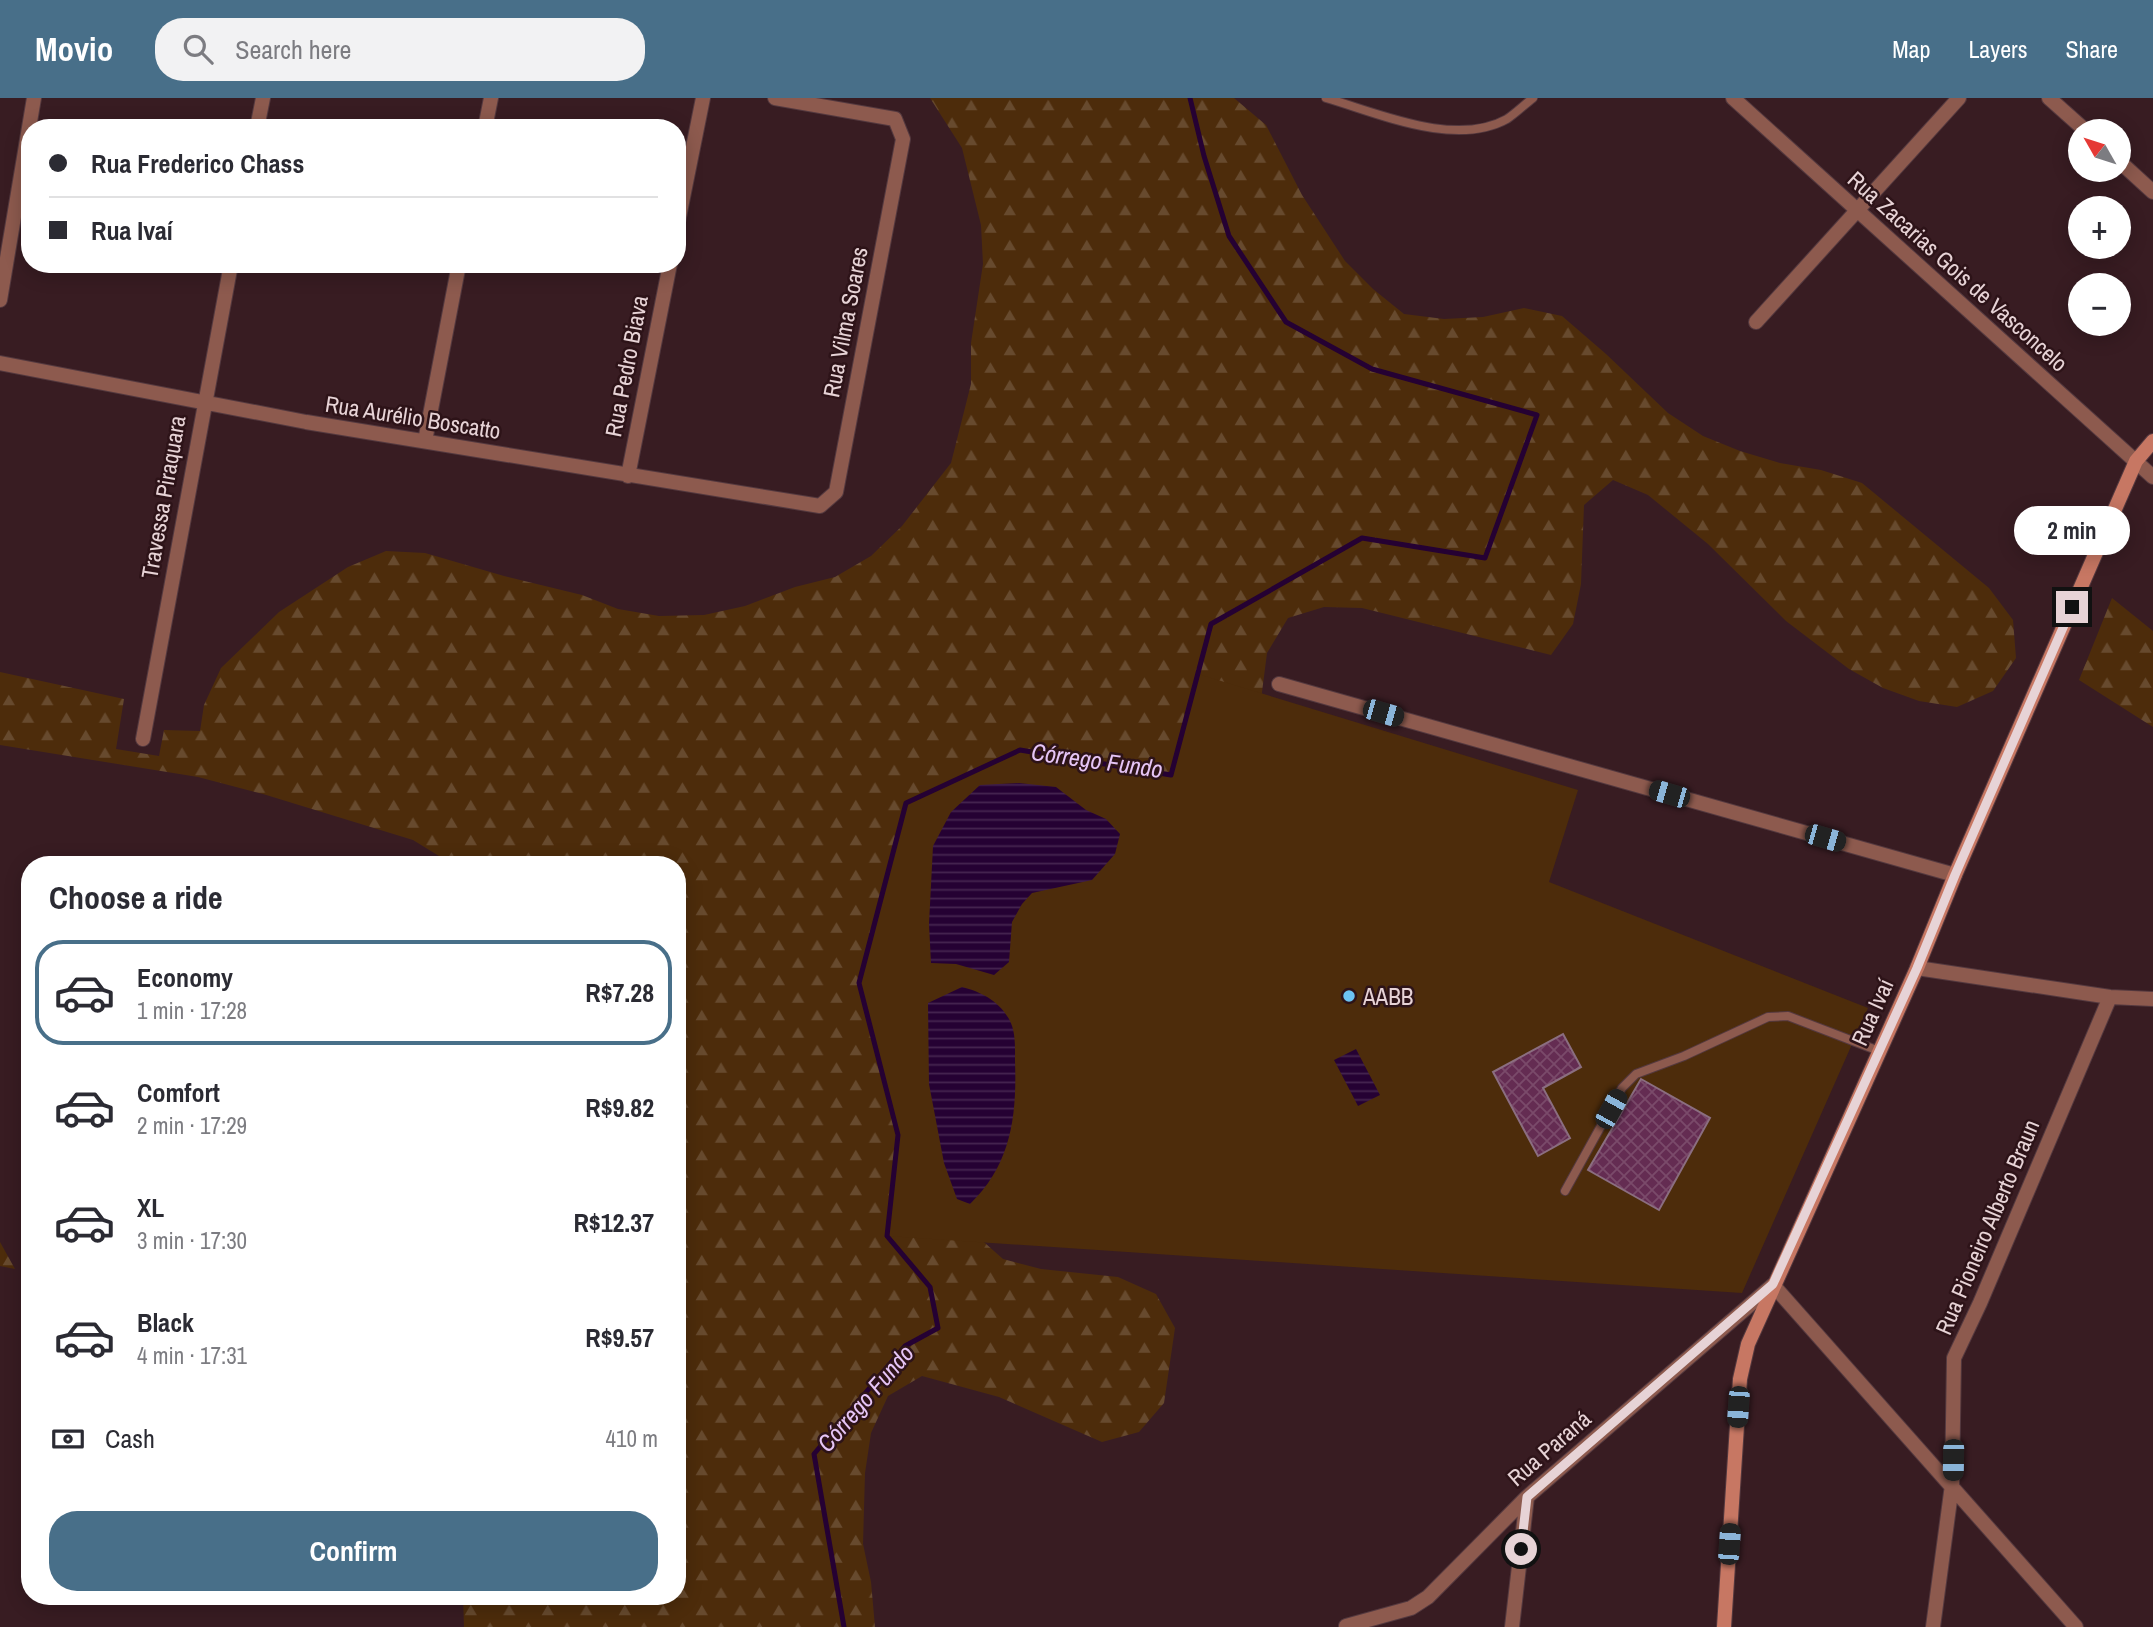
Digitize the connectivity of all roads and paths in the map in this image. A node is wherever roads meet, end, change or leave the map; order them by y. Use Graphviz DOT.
graph roads {
  1 [pos="34,98"];
  2 [pos="263,98"];
  3 [pos="491,98"];
  4 [pos="703,98"];
  5 [pos="775,98"];
  6 [pos="1326,98"];
  7 [pos="1532,98"];
  8 [pos="1733,98"];
  9 [pos="1959,98"];
  10 [pos="2049,98"];
  11 [pos="30,119"];
  12 [pos="259,119"];
  13 [pos="487,119"];
  14 [pos="2073,119"];
  15 [pos="2132,173"];
  16 [pos="21,175"];
  17 [pos="686,182"];
  18 [pos="2153,192"];
  19 [pos="1857,212"];
  20 [pos="229,273"];
  21 [pos="457,273"];
  22 [pos="668,273"];
  23 [pos="0,300"];
  24 [pos="1756,322"];
  25 [pos="0,363"];
  26 [pos="204,401"];
  27 [pos="2153,441"];
  28 [pos="425,442"];
  29 [pos="2136,461"];
  30 [pos="628,476"];
  31 [pos="2153,477"];
  32 [pos="820,506"];
  33 [pos="1279,684"];
  34 [pos="143,739"];
  35 [pos="1955,875"];
  36 [pos="1917,968"];
  37 [pos="2110,997"];
  38 [pos="2153,999"];
  39 [pos="1879,1051"];
  40 [pos="1565,1192"];
  41 [pos="1773,1284"];
  42 [pos="1952,1485"];
  43 [pos="1527,1497"];
  44 [pos="1346,1626"];
  45 [pos="1512,1627"];
  46 [pos="1724,1627"];
  47 [pos="1933,1627"];
  48 [pos="2076,1627"];
  1 -- 11 [label="street"];
  2 -- 12 [label="street"];
  3 -- 13 [label="street"];
  4 -- 17 [label="street"];
  5 -- 32 [label="street, Rua Vilma Soares"];
  6 -- 7 [label="lane"];
  8 -- 19 [label="street, Rua Zacarias Gois de Vasconcelo"];
  9 -- 19 [label="street"];
  10 -- 14 [label="street"];
  15 -- 18 [label="street"];
  16 -- 23 [label="street"];
  19 -- 24 [label="street"];
  19 -- 29 [label="street, Rua Zacarias Gois de Vasconcelo"];
  20 -- 26 [label="street, Travessa Piraquara"];
  21 -- 28 [label="street"];
  22 -- 30 [label="street, Rua Pedro Biava"];
  25 -- 26 [label="street, Rua Aurélio Boscatto"];
  26 -- 28 [label="street, Rua Aurélio Boscatto"];
  26 -- 34 [label="street, Travessa Piraquara"];
  27 -- 29 [label="main road, Rua Ivaí"];
  28 -- 30 [label="street, Rua Aurélio Boscatto"];
  29 -- 31 [label="street, Rua Zacarias Gois de Vasconcelo"];
  29 -- 35 [label="main road, Rua Ivaí"];
  30 -- 32 [label="street, Rua Aurélio Boscatto"];
  33 -- 35 [label="street"];
  35 -- 36 [label="main road, Rua Ivaí"];
  36 -- 37 [label="street"];
  36 -- 39 [label="main road, Rua Ivaí"];
  37 -- 38 [label="street"];
  37 -- 42 [label="street, Rua Pioneiro Alberto Braun"];
  39 -- 40 [label="lane"];
  39 -- 41 [label="main road, Rua Ivaí"];
  41 -- 42 [label="street"];
  41 -- 43 [label="street, Rua Paraná"];
  41 -- 46 [label="main road, Rua Ivaí"];
  42 -- 47 [label="street, Rua Pioneiro Alberto Braun"];
  42 -- 48 [label="street"];
  43 -- 44 [label="street, Rua Paraná"];
  43 -- 45 [label="street"];
}
